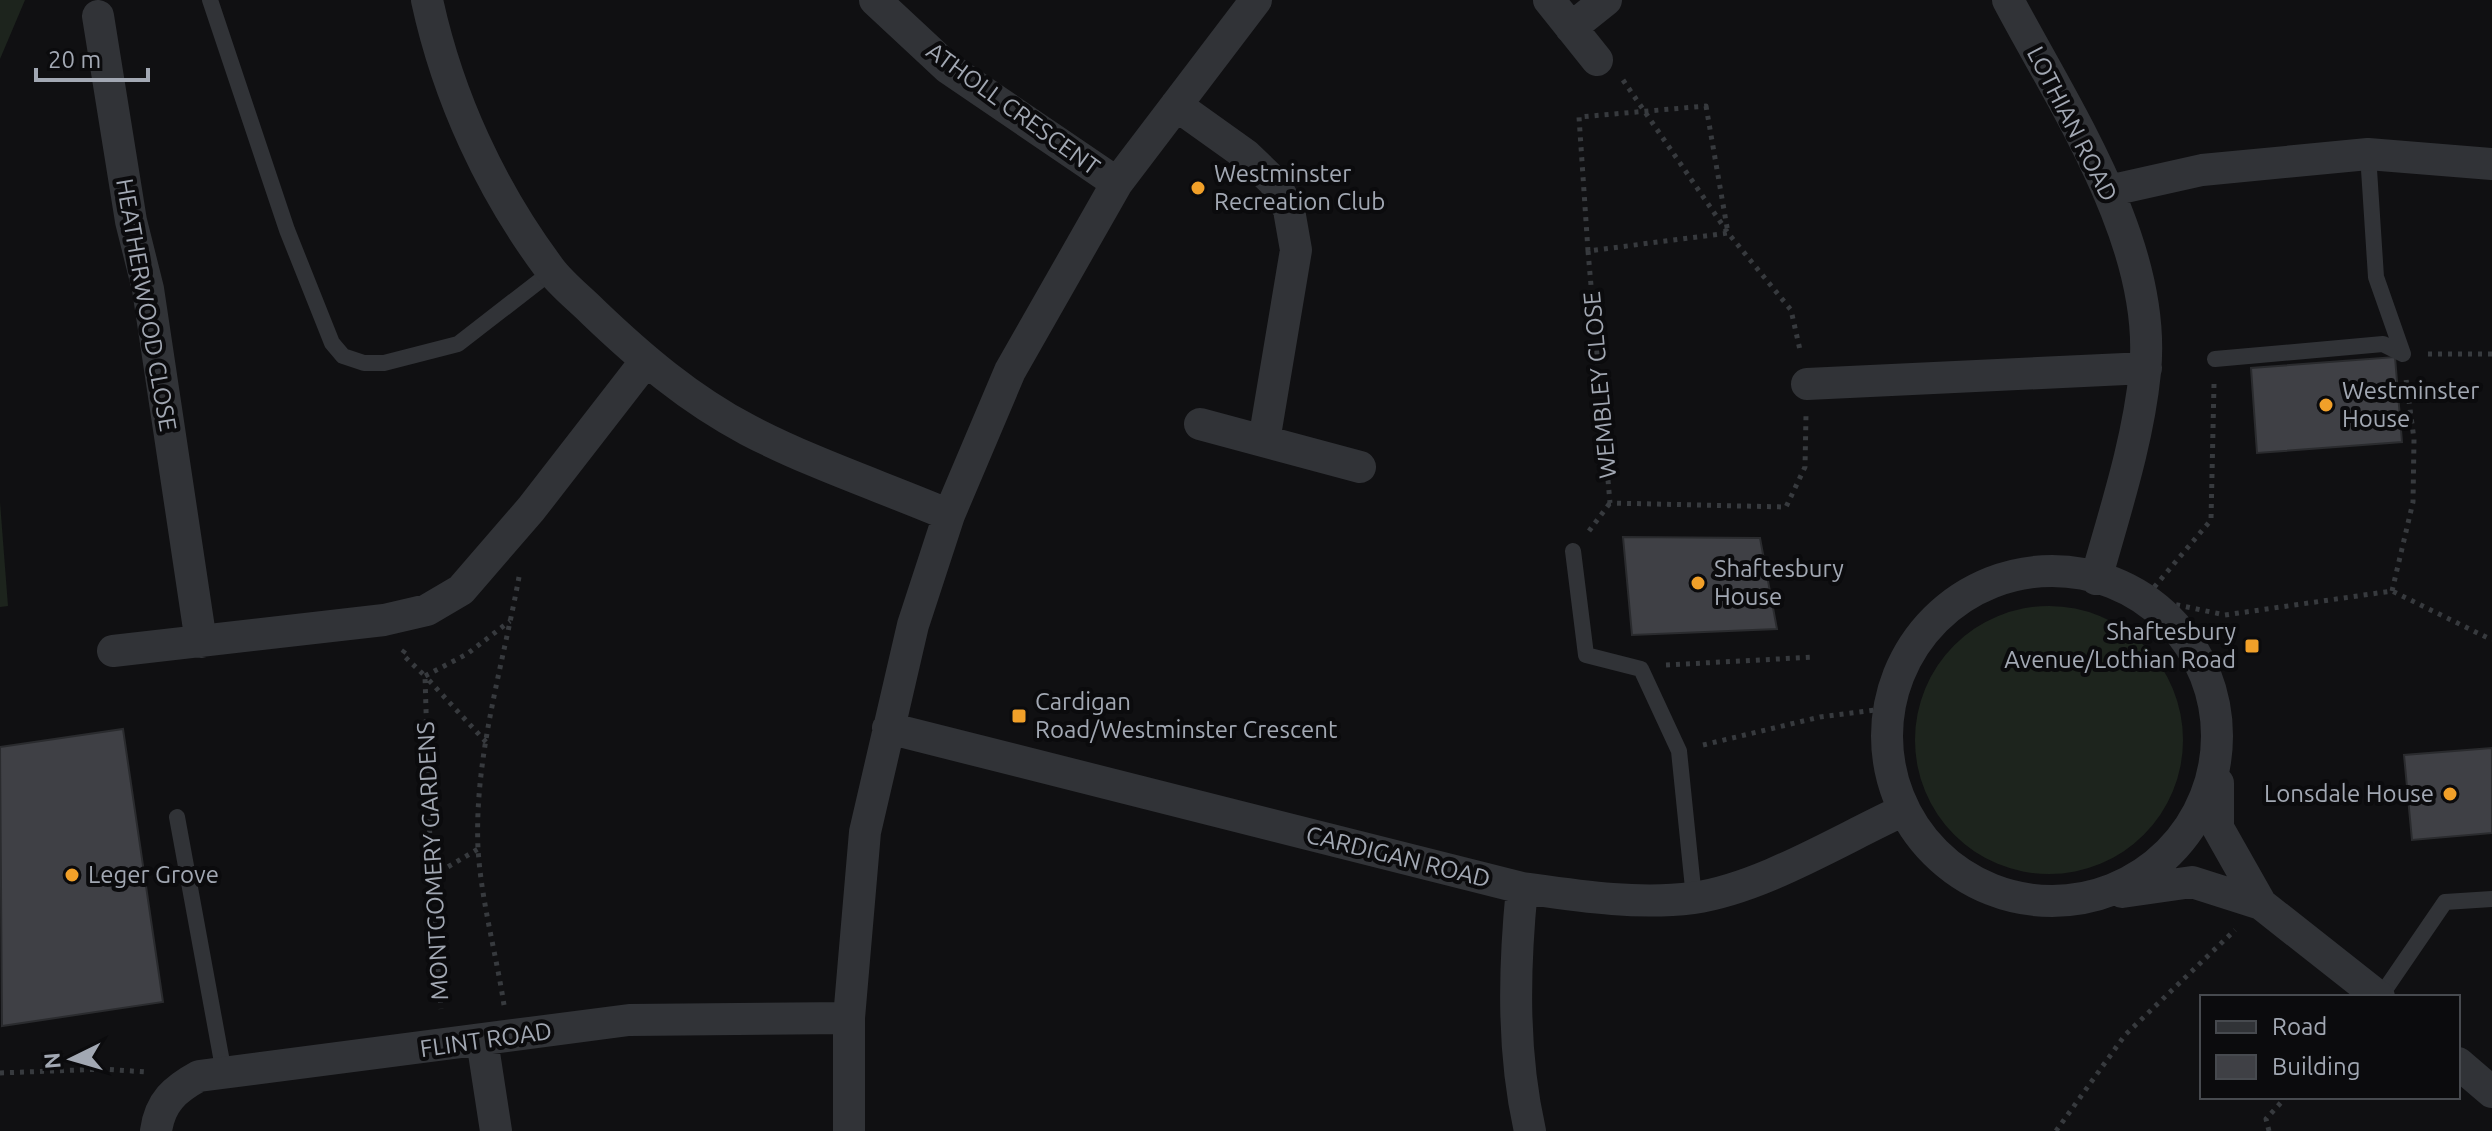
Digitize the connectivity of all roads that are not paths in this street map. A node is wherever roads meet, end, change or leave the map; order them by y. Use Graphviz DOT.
graph roads {
  1 [pos="210,0"];
  2 [pos="427,0"];
  3 [pos="875,0"];
  4 [pos="1549,0"];
  5 [pos="1606,0"];
  6 [pos="2008,0"];
  7 [pos="1253,1"];
  8 [pos="98,16"];
  9 [pos="1571,28"];
  10 [pos="1597,60"];
  11 [pos="1176,105"];
  12 [pos="2368,154"];
  13 [pos="2492,164"];
  14 [pos="1117,183"];
  15 [pos="2108,191"];
  16 [pos="551,272"];
  17 [pos="2215,359"];
  18 [pos="645,362"];
  19 [pos="2146,368"];
  20 [pos="1807,384"];
  21 [pos="1200,424"];
  22 [pos="1264,441"];
  23 [pos="1360,467"];
  24 [pos="949,515"];
  25 [pos="1573,551"];
  26 [pos="2096,579"];
  27 [pos="201,642"];
  28 [pos="113,651"];
  29 [pos="888,728"];
  30 [pos="2218,753"];
  31 [pos="1902,811"];
  32 [pos="177,817"];
  33 [pos="1522,888"];
  34 [pos="2095,896"];
  35 [pos="1694,898"];
  36 [pos="2492,899"];
  37 [pos="2261,904"];
  38 [pos="2377,995"];
  39 [pos="2381,995"];
  40 [pos="849,1018"];
  41 [pos="496,1038"];
  42 [pos="2460,1065"];
  43 [pos="212,1074"];
  44 [pos="2492,1092"];
  45 [pos="156,1131"];
  46 [pos="496,1131"];
  47 [pos="849,1131"];
  48 [pos="1530,1131"];
  1 -- 16 [label="lane"];
  2 -- 16 [label="street"];
  3 -- 14 [label="street, ATHOLL CRESCENT"];
  4 -- 9 [label="street"];
  5 -- 9 [label="street"];
  6 -- 15 [label="street, LOTHIAN ROAD"];
  7 -- 11 [label="street"];
  8 -- 27 [label="street, HEATHERWOOD CLOSE"];
  9 -- 10 [label="street"];
  11 -- 14 [label="street"];
  11 -- 22 [label="street"];
  12 -- 13 [label="street"];
  12 -- 15 [label="street"];
  12 -- 17 [label="lane"];
  14 -- 24 [label="street"];
  15 -- 19 [label="street, LOTHIAN ROAD"];
  16 -- 18 [label="street"];
  18 -- 24 [label="street"];
  18 -- 27 [label="street"];
  19 -- 20 [label="street"];
  19 -- 26 [label="street, LOTHIAN ROAD"];
  21 -- 22 [label="street"];
  22 -- 23 [label="street"];
  24 -- 29 [label="street"];
  25 -- 35 [label="lane"];
  26 -- 30 [label="street"];
  26 -- 31 [label="street"];
  27 -- 28 [label="street"];
  29 -- 33 [label="street, CARDIGAN ROAD"];
  29 -- 40 [label="street"];
  30 -- 34 [label="street"];
  30 -- 37 [label="street"];
  31 -- 34 [label="street"];
  31 -- 35 [label="street, CARDIGAN ROAD"];
  32 -- 43 [label="lane"];
  33 -- 35 [label="street, CARDIGAN ROAD"];
  33 -- 48 [label="street"];
  34 -- 37 [label="street"];
  36 -- 39 [label="lane"];
  37 -- 38 [label="street"];
  40 -- 41 [label="street, FLINT ROAD"];
  40 -- 47 [label="street"];
  41 -- 43 [label="street, FLINT ROAD"];
  41 -- 46 [label="street"];
  42 -- 44 [label="street"];
  43 -- 45 [label="street, FLINT ROAD"];
}
